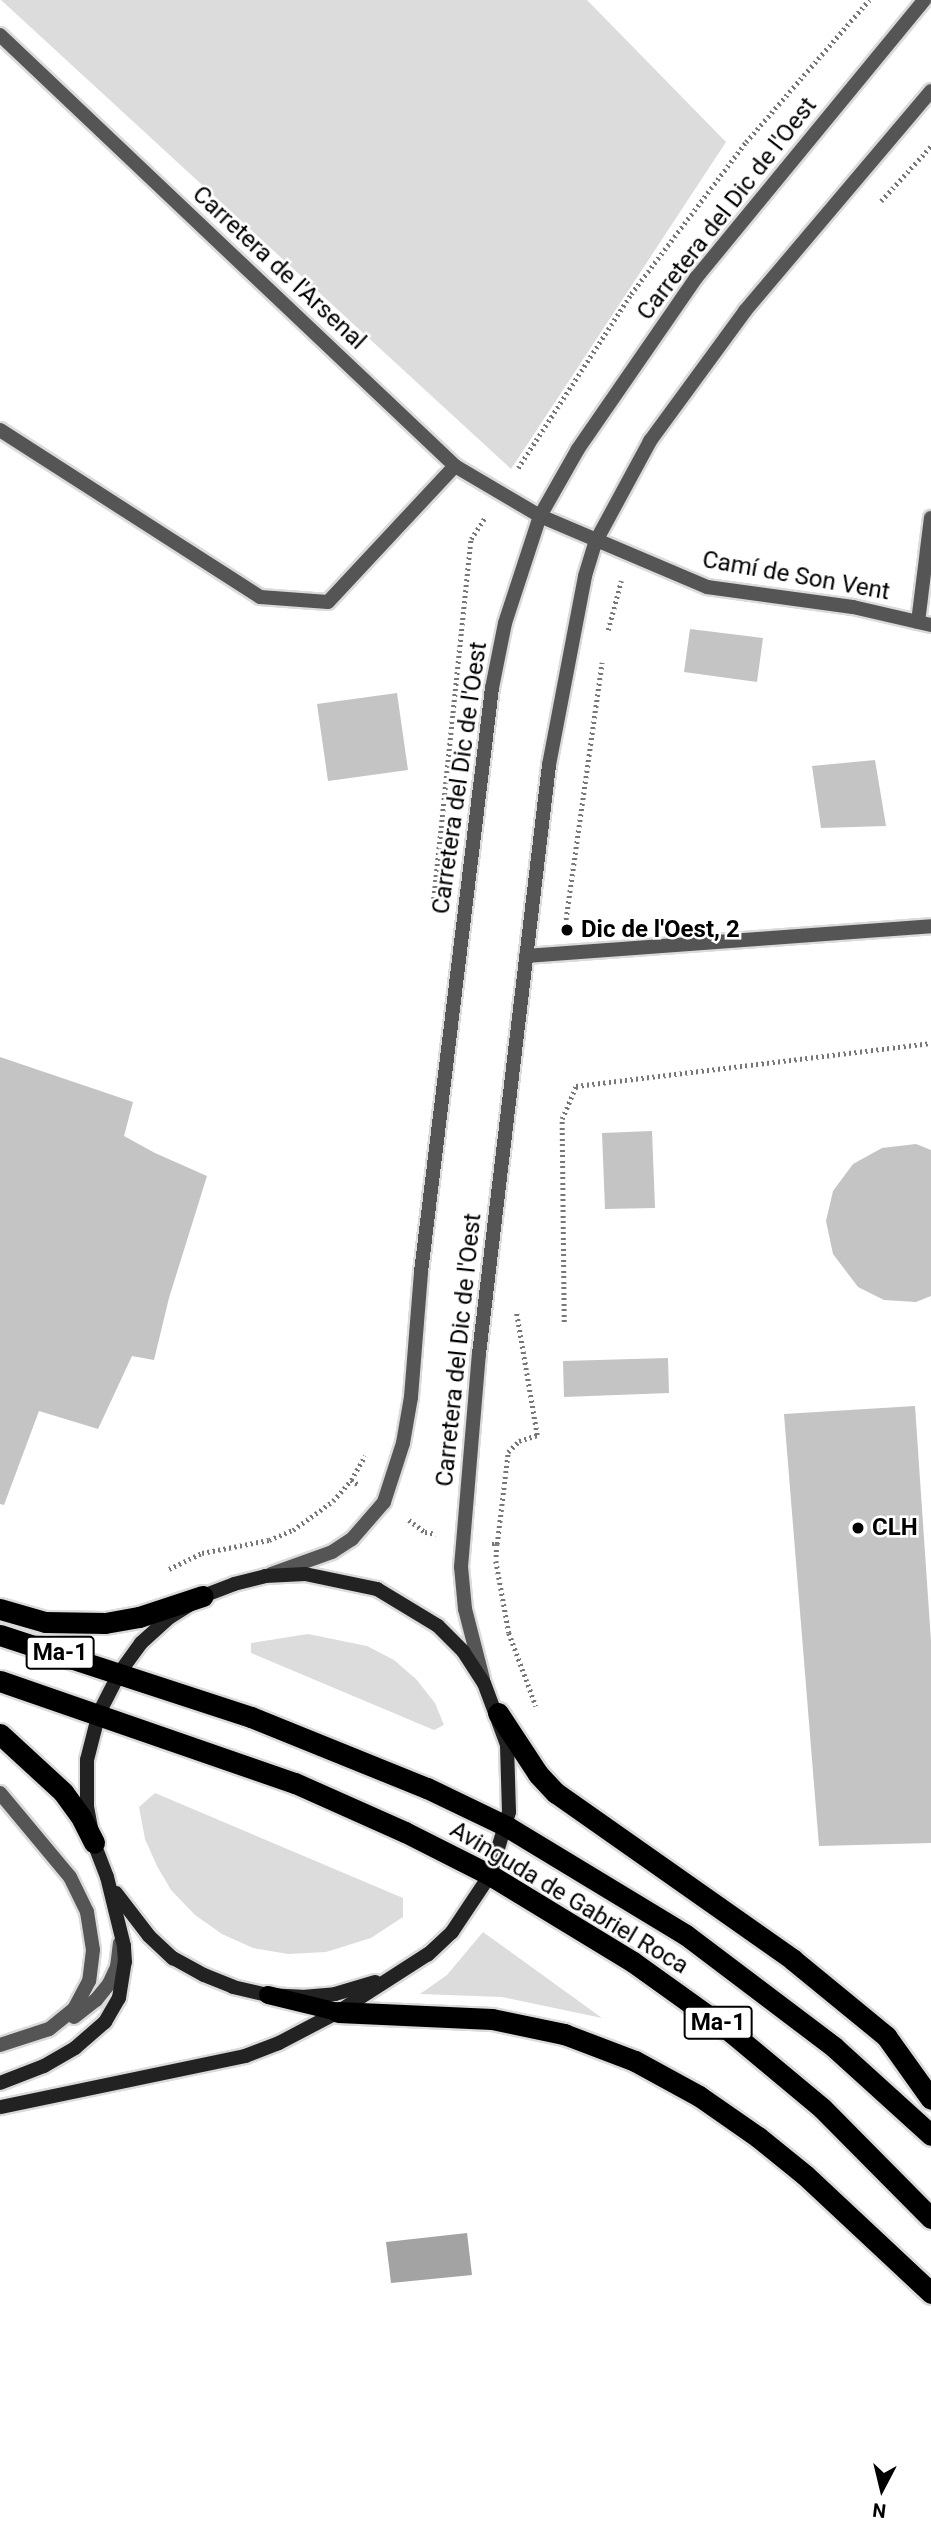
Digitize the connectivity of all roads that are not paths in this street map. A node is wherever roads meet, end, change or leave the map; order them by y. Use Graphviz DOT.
graph roads {
  1 [pos="924,0"];
  2 [pos="0,35"];
  3 [pos="931,91"];
  4 [pos="0,430"];
  5 [pos="455,466"];
  6 [pos="540,516"];
  7 [pos="931,518"];
  8 [pos="596,541"];
  9 [pos="925,624"];
  10 [pos="931,926"];
  11 [pos="526,956"];
  12 [pos="265,1576"];
  13 [pos="203,1596"];
  14 [pos="0,1609"];
  15 [pos="0,1634"];
  16 [pos="120,1672"];
  17 [pos="0,1681"];
  18 [pos="484,1683"];
  19 [pos="99,1713"];
  20 [pos="498,1713"];
  21 [pos="0,1734"];
  22 [pos="0,1793"];
  23 [pos="506,1826"];
  24 [pos="94,1843"];
  25 [pos="491,1875"];
  26 [pos="107,1877"];
  27 [pos="120,1931"];
  28 [pos="399,1972"];
  29 [pos="268,1995"];
  30 [pos="338,2012"];
  31 [pos="49,2029"];
  32 [pos="0,2045"];
  33 [pos="0,2083"];
  34 [pos="931,2099"];
  35 [pos="0,2107"];
  36 [pos="931,2135"];
  37 [pos="931,2218"];
  38 [pos="931,2293"];
  1 -- 6 [label="street, Carretera del Dic de l'Oest"];
  2 -- 5 [label="street, Carretera de l'Arsenal"];
  3 -- 8 [label="street, Carretera del Dic de l'Oest"];
  4 -- 5 [label="street"];
  5 -- 6 [label="street, Carretera de l'Arsenal"];
  6 -- 8 [label="street, Camí de Son Vent"];
  6 -- 12 [label="street, Carretera del Dic de l'Oest"];
  7 -- 9 [label="street"];
  8 -- 9 [label="street, Camí de Son Vent"];
  8 -- 11 [label="street, Carretera del Dic de l'Oest"];
  10 -- 11 [label="street"];
  11 -- 18 [label="street, Carretera del Dic de l'Oest"];
  12 -- 13 [label="street"];
  12 -- 18 [label="street"];
  13 -- 14 [label="highway"];
  13 -- 16 [label="street"];
  15 -- 16 [label="highway, Avinguda de Gabriel Roca / Ma-1"];
  16 -- 19 [label="street"];
  16 -- 23 [label="highway, Avinguda de Gabriel Roca / Ma-1"];
  17 -- 19 [label="highway, Avinguda de Gabriel Roca / Ma-1"];
  18 -- 20 [label="street"];
  19 -- 24 [label="street"];
  19 -- 25 [label="highway, Avinguda de Gabriel Roca / Ma-1"];
  20 -- 23 [label="street"];
  20 -- 34 [label="highway"];
  21 -- 24 [label="highway"];
  22 -- 31 [label="street"];
  23 -- 25 [label="street"];
  23 -- 36 [label="highway, Avinguda de Gabriel Roca / Ma-1"];
  24 -- 26 [label="street"];
  25 -- 28 [label="street"];
  25 -- 37 [label="highway, Avinguda de Gabriel Roca / Ma-1"];
  26 -- 27 [label="street"];
  26 -- 29 [label="street"];
  27 -- 31 [label="street"];
  27 -- 33 [label="street"];
  28 -- 29 [label="street"];
  28 -- 30 [label="street"];
  29 -- 30 [label="main road"];
  30 -- 35 [label="street"];
  30 -- 38 [label="highway"];
  31 -- 32 [label="street"];
}
